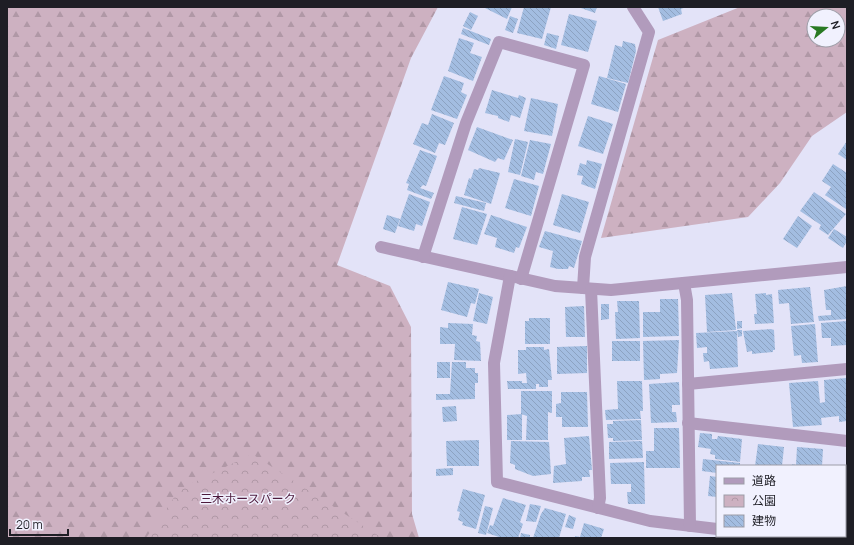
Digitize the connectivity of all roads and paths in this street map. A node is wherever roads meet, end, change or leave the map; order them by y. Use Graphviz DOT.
graph roads {
  1 [pos="633,7"];
  2 [pos="381,247"];
  3 [pos="423,256"];
  4 [pos="847,267"];
  5 [pos="515,278"];
  6 [pos="684,283"];
  7 [pos="587,288"];
  8 [pos="847,369"];
  9 [pos="688,384"];
  10 [pos="688,423"];
  11 [pos="847,441"];
  12 [pos="598,508"];
  13 [pos="690,526"];
  14 [pos="716,529"];
  1 -- 7 [label="street"];
  2 -- 3 [label="street"];
  3 -- 5 [label="street"];
  3 -- 5 [label="street"];
  4 -- 6 [label="street"];
  5 -- 7 [label="street"];
  5 -- 12 [label="street"];
  6 -- 7 [label="street"];
  6 -- 9 [label="street"];
  7 -- 12 [label="street"];
  8 -- 9 [label="street"];
  9 -- 10 [label="street"];
  10 -- 11 [label="street"];
  10 -- 13 [label="street"];
  12 -- 13 [label="street"];
  13 -- 14 [label="street"];
}
